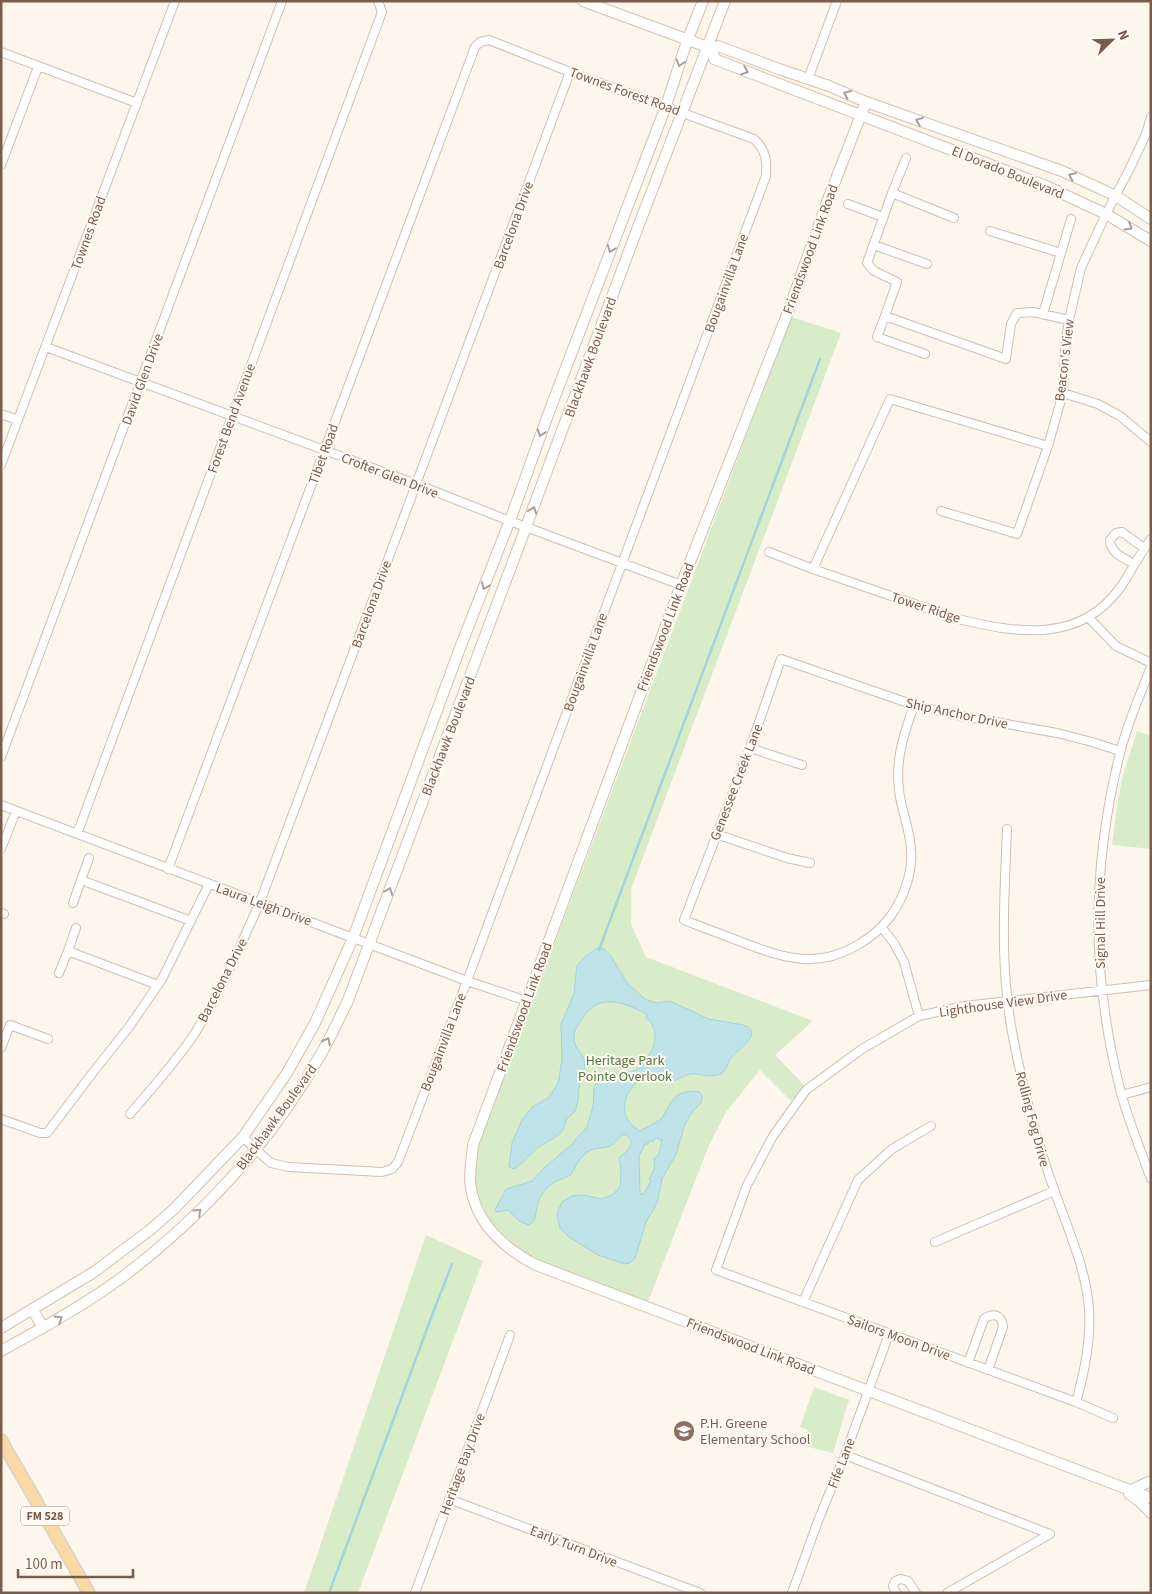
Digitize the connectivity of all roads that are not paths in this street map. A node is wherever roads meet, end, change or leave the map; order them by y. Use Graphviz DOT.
graph roads {
  1 [pos="175,1"];
  2 [pos="282,1"];
  3 [pos="583,1"];
  4 [pos="702,1"];
  5 [pos="725,1"];
  6 [pos="837,1"];
  7 [pos="379,2"];
  8 [pos="597,4"];
  9 [pos="687,41"];
  10 [pos="480,42"];
  11 [pos="710,48"];
  12 [pos="1,52"];
  13 [pos="38,67"];
  14 [pos="570,72"];
  15 [pos="808,79"];
  16 [pos="866,102"];
  17 [pos="137,103"];
  18 [pos="666,106"];
  19 [pos="682,112"];
  20 [pos="860,116"];
  21 [pos="1151,117"];
  22 [pos="764,152"];
  23 [pos="906,158"];
  24 [pos="1,165"];
  25 [pos="892,193"];
  26 [pos="1116,196"];
  27 [pos="848,204"];
  28 [pos="1106,214"];
  29 [pos="883,217"];
  30 [pos="954,218"];
  31 [pos="1070,219"];
  32 [pos="1151,219"];
  33 [pos="622,220"];
  34 [pos="638,227"];
  35 [pos="990,231"];
  36 [pos="1151,241"];
  37 [pos="874,245"];
  38 [pos="1060,253"];
  39 [pos="927,264"];
  40 [pos="1043,314"];
  41 [pos="586,315"];
  42 [pos="884,316"];
  43 [pos="1068,320"];
  44 [pos="602,322"];
  45 [pos="46,347"];
  46 [pos="924,354"];
  47 [pos="141,383"];
  48 [pos="1063,393"];
  49 [pos="549,412"];
  50 [pos="1,414"];
  51 [pos="232,416"];
  52 [pos="567,418"];
  53 [pos="18,420"];
  54 [pos="1151,442"];
  55 [pos="1048,446"];
  56 [pos="324,450"];
  57 [pos="1,465"];
  58 [pos="416,484"];
  59 [pos="941,511"];
  60 [pos="510,521"];
  61 [pos="526,528"];
  62 [pos="1151,539"];
  63 [pos="1144,548"];
  64 [pos="769,552"];
  65 [pos="622,562"];
  66 [pos="1134,564"];
  67 [pos="813,569"];
  68 [pos="681,585"];
  69 [pos="1088,617"];
  70 [pos="460,648"];
  71 [pos="478,655"];
  72 [pos="1151,663"];
  73 [pos="797,666"];
  74 [pos="1151,667"];
  75 [pos="914,705"];
  76 [pos="424,745"];
  77 [pos="750,748"];
  78 [pos="1120,751"];
  79 [pos="442,752"];
  80 [pos="1,757"];
  81 [pos="802,765"];
  82 [pos="1,805"];
  83 [pos="16,811"];
  84 [pos="1007,829"];
  85 [pos="77,834"];
  86 [pos="716,834"];
  87 [pos="1,849"];
  88 [pos="89,858"];
  89 [pos="810,863"];
  90 [pos="168,869"];
  91 [pos="81,880"];
  92 [pos="209,884"];
  93 [pos="260,902"];
  94 [pos="73,903"];
  95 [pos="190,921"];
  96 [pos="76,928"];
  97 [pos="882,928"];
  98 [pos="353,938"];
  99 [pos="369,943"];
  100 [pos="68,951"];
  101 [pos="59,973"];
  102 [pos="467,980"];
  103 [pos="158,985"];
  104 [pos="1151,985"];
  105 [pos="1102,990"];
  106 [pos="527,1001"];
  107 [pos="1007,1002"];
  108 [pos="919,1016"];
  109 [pos="1,1022"];
  110 [pos="10,1025"];
  111 [pos="48,1039"];
  112 [pos="1,1048"];
  113 [pos="1151,1087"];
  114 [pos="1122,1095"];
  115 [pos="130,1114"];
  116 [pos="1,1119"];
  117 [pos="931,1126"];
  118 [pos="243,1137"];
  119 [pos="255,1149"];
  120 [pos="1151,1179"];
  121 [pos="1054,1191"];
  122 [pos="150,1230"];
  123 [pos="727,1239"];
  124 [pos="935,1242"];
  125 [pos="162,1244"];
  126 [pos="803,1302"];
  127 [pos="33,1310"];
  128 [pos="1,1328"];
  129 [pos="43,1328"];
  130 [pos="889,1334"];
  131 [pos="510,1335"];
  132 [pos="1,1351"];
  133 [pos="968,1362"];
  134 [pos="988,1370"];
  135 [pos="868,1390"];
  136 [pos="1076,1402"];
  137 [pos="1113,1418"];
  138 [pos="1,1440"];
  139 [pos="845,1455"];
  140 [pos="1151,1481"];
  141 [pos="1116,1485"];
  142 [pos="1130,1490"];
  143 [pos="1151,1498"];
  144 [pos="449,1499"];
  145 [pos="1151,1513"];
  146 [pos="89,1593"];
  147 [pos="414,1593"];
  148 [pos="700,1593"];
  149 [pos="792,1593"];
  150 [pos="896,1593"];
  151 [pos="916,1593"];
  152 [pos="947,1593"];
  1 -- 17 [label="street, Townes Road"];
  2 -- 47 [label="street, David Glen Drive"];
  3 -- 8 [label="main road"];
  4 -- 9 [label="main road, Blackhawk Boulevard"];
  5 -- 11 [label="main road, Blackhawk Boulevard"];
  6 -- 15 [label="street"];
  7 -- 51 [label="street, Forest Bend Avenue"];
  8 -- 9 [label="main road"];
  9 -- 11 [label="main road"];
  9 -- 18 [label="main road, Blackhawk Boulevard, one-way"];
  10 -- 14 [label="street, Townes Forest Road"];
  10 -- 56 [label="street, Tibet Road"];
  11 -- 15 [label="main road"];
  11 -- 19 [label="main road, Blackhawk Boulevard"];
  11 -- 20 [label="main road, one-way"];
  12 -- 13 [label="street"];
  13 -- 17 [label="street"];
  13 -- 24 [label="street"];
  14 -- 18 [label="street, Townes Forest Road"];
  14 -- 58 [label="street, Barcelona Drive"];
  16 -- 15 [label="main road, one-way"];
  16 -- 20 [label="main road, Friendswood Link Road"];
  26 -- 16 [label="main road, El Dorado Boulevard, one-way"];
  17 -- 45 [label="street, Townes Road"];
  18 -- 19 [label="street, Townes Forest Road"];
  18 -- 33 [label="main road, Blackhawk Boulevard"];
  19 -- 22 [label="street, Townes Forest Road"];
  19 -- 34 [label="main road, Blackhawk Boulevard"];
  20 -- 28 [label="main road, El Dorado Boulevard"];
  20 -- 68 [label="main road, Friendswood Link Road"];
  21 -- 26 [label="street, Beacon's View"];
  22 -- 65 [label="street, Bougainvilla Lane"];
  23 -- 25 [label="street"];
  25 -- 29 [label="street"];
  25 -- 30 [label="street"];
  26 -- 28 [label="street, Beacon's View"];
  26 -- 32 [label="main road, El Dorado Boulevard"];
  27 -- 29 [label="street"];
  28 -- 36 [label="main road, El Dorado Boulevard, one-way"];
  28 -- 43 [label="street, Beacon's View"];
  29 -- 37 [label="street"];
  31 -- 38 [label="street"];
  33 -- 34 [label="main road"];
  33 -- 41 [label="main road, Blackhawk Boulevard, one-way"];
  34 -- 44 [label="main road, Blackhawk Boulevard"];
  35 -- 38 [label="street"];
  37 -- 39 [label="street"];
  37 -- 42 [label="street"];
  38 -- 40 [label="street"];
  40 -- 42 [label="street"];
  40 -- 43 [label="street"];
  41 -- 44 [label="main road"];
  41 -- 49 [label="main road, Blackhawk Boulevard"];
  42 -- 46 [label="street"];
  43 -- 48 [label="street, Beacon's View"];
  44 -- 52 [label="main road, Blackhawk Boulevard"];
  45 -- 47 [label="street, Crofter Glen Drive"];
  45 -- 53 [label="street, Townes Road"];
  47 -- 51 [label="street, Crofter Glen Drive"];
  47 -- 80 [label="street, David Glen Drive"];
  48 -- 54 [label="street"];
  48 -- 55 [label="street, Beacon's View"];
  49 -- 52 [label="main road"];
  49 -- 60 [label="main road, Blackhawk Boulevard, one-way"];
  50 -- 53 [label="street"];
  51 -- 56 [label="street, Crofter Glen Drive"];
  51 -- 85 [label="street, Forest Bend Avenue"];
  61 -- 52 [label="main road, Blackhawk Boulevard, one-way"];
  53 -- 57 [label="street, Townes Road"];
  55 -- 59 [label="street, Beacon's View"];
  55 -- 67 [label="street"];
  56 -- 58 [label="street, Crofter Glen Drive"];
  56 -- 90 [label="street, Tibet Road"];
  58 -- 60 [label="street, Crofter Glen Drive"];
  58 -- 93 [label="street, Barcelona Drive"];
  60 -- 61 [label="street, Crofter Glen Drive"];
  60 -- 70 [label="main road, Blackhawk Boulevard, one-way"];
  61 -- 65 [label="street, Crofter Glen Drive"];
  61 -- 71 [label="main road, Blackhawk Boulevard"];
  62 -- 63 [label="street, Tower Ridge"];
  63 -- 66 [label="street, Tower Ridge"];
  63 -- 66 [label="street"];
  64 -- 67 [label="street, Tower Ridge"];
  65 -- 68 [label="street, Crofter Glen Drive"];
  65 -- 102 [label="street, Bougainvilla Lane"];
  66 -- 69 [label="street, Tower Ridge"];
  67 -- 69 [label="street, Tower Ridge"];
  68 -- 106 [label="main road, Friendswood Link Road"];
  69 -- 72 [label="street"];
  70 -- 71 [label="main road"];
  70 -- 76 [label="main road, Blackhawk Boulevard"];
  71 -- 79 [label="main road, Blackhawk Boulevard"];
  73 -- 75 [label="street, Ship Anchor Drive"];
  73 -- 77 [label="street, Genessee Creek Lane"];
  74 -- 78 [label="street, Signal Hill Drive"];
  75 -- 78 [label="street, Ship Anchor Drive"];
  75 -- 97 [label="street"];
  76 -- 79 [label="main road"];
  76 -- 98 [label="main road, Blackhawk Boulevard"];
  77 -- 81 [label="street"];
  77 -- 86 [label="street, Genessee Creek Lane"];
  78 -- 105 [label="street, Signal Hill Drive"];
  99 -- 79 [label="main road, Blackhawk Boulevard, one-way"];
  82 -- 83 [label="street, Laura Leigh Drive"];
  83 -- 85 [label="street, Laura Leigh Drive"];
  83 -- 87 [label="street"];
  84 -- 107 [label="street, Rolling Fog Drive"];
  85 -- 90 [label="street, Laura Leigh Drive"];
  86 -- 89 [label="street"];
  86 -- 97 [label="street, Genessee Creek Lane"];
  88 -- 91 [label="street"];
  90 -- 92 [label="street, Laura Leigh Drive"];
  91 -- 94 [label="street"];
  91 -- 95 [label="street"];
  92 -- 93 [label="street, Laura Leigh Drive"];
  92 -- 95 [label="street"];
  93 -- 98 [label="street, Laura Leigh Drive"];
  93 -- 115 [label="street, Barcelona Drive"];
  95 -- 103 [label="street"];
  96 -- 100 [label="street"];
  97 -- 108 [label="street"];
  98 -- 99 [label="street, Laura Leigh Drive"];
  98 -- 118 [label="main road, Blackhawk Boulevard"];
  99 -- 102 [label="street, Laura Leigh Drive"];
  119 -- 99 [label="main road, Blackhawk Boulevard, one-way"];
  100 -- 101 [label="street"];
  100 -- 103 [label="street"];
  102 -- 106 [label="street, Laura Leigh Drive"];
  102 -- 119 [label="street, Bougainvilla Lane"];
  103 -- 116 [label="street"];
  104 -- 105 [label="street, Lighthouse View Drive"];
  105 -- 107 [label="street, Lighthouse View Drive"];
  105 -- 114 [label="street, Signal Hill Drive"];
  106 -- 135 [label="main road, Friendswood Link Road"];
  107 -- 108 [label="street, Lighthouse View Drive"];
  107 -- 121 [label="street, Rolling Fog Drive"];
  108 -- 123 [label="street, Lighthouse View Drive"];
  109 -- 110 [label="street"];
  110 -- 111 [label="street"];
  110 -- 112 [label="street"];
  113 -- 114 [label="street"];
  114 -- 120 [label="street, Signal Hill Drive"];
  117 -- 126 [label="street"];
  118 -- 119 [label="street"];
  118 -- 122 [label="main road, Blackhawk Boulevard"];
  125 -- 119 [label="main road, Blackhawk Boulevard, one-way"];
  121 -- 124 [label="street"];
  121 -- 136 [label="street, Rolling Fog Drive"];
  122 -- 125 [label="main road"];
  122 -- 127 [label="main road, Blackhawk Boulevard"];
  123 -- 126 [label="street, Sailors Moon Drive"];
  129 -- 125 [label="main road, Blackhawk Boulevard, one-way"];
  126 -- 130 [label="street, Sailors Moon Drive"];
  127 -- 128 [label="main road, Blackhawk Boulevard"];
  127 -- 129 [label="main road"];
  129 -- 132 [label="main road, Blackhawk Boulevard"];
  130 -- 133 [label="street, Sailors Moon Drive"];
  130 -- 135 [label="street, Fife Lane"];
  131 -- 144 [label="street, Heritage Bay Drive"];
  133 -- 134 [label="street, Sailors Moon Drive"];
  133 -- 134 [label="street"];
  134 -- 136 [label="street, Sailors Moon Drive"];
  135 -- 139 [label="street, Fife Lane"];
  135 -- 141 [label="main road, Friendswood Link Road"];
  136 -- 137 [label="street, Sailors Moon Drive"];
  138 -- 146 [label="main road, FM 528"];
  139 -- 149 [label="street, Fife Lane"];
  139 -- 152 [label="street"];
  140 -- 142 [label="main road"];
  141 -- 142 [label="main road, Friendswood Link Road"];
  141 -- 145 [label="main road"];
  142 -- 143 [label="main road, Friendswood Link Road"];
  144 -- 147 [label="street, Heritage Bay Drive"];
  144 -- 148 [label="street, Early Turn Drive"];
  150 -- 151 [label="street"];
}
